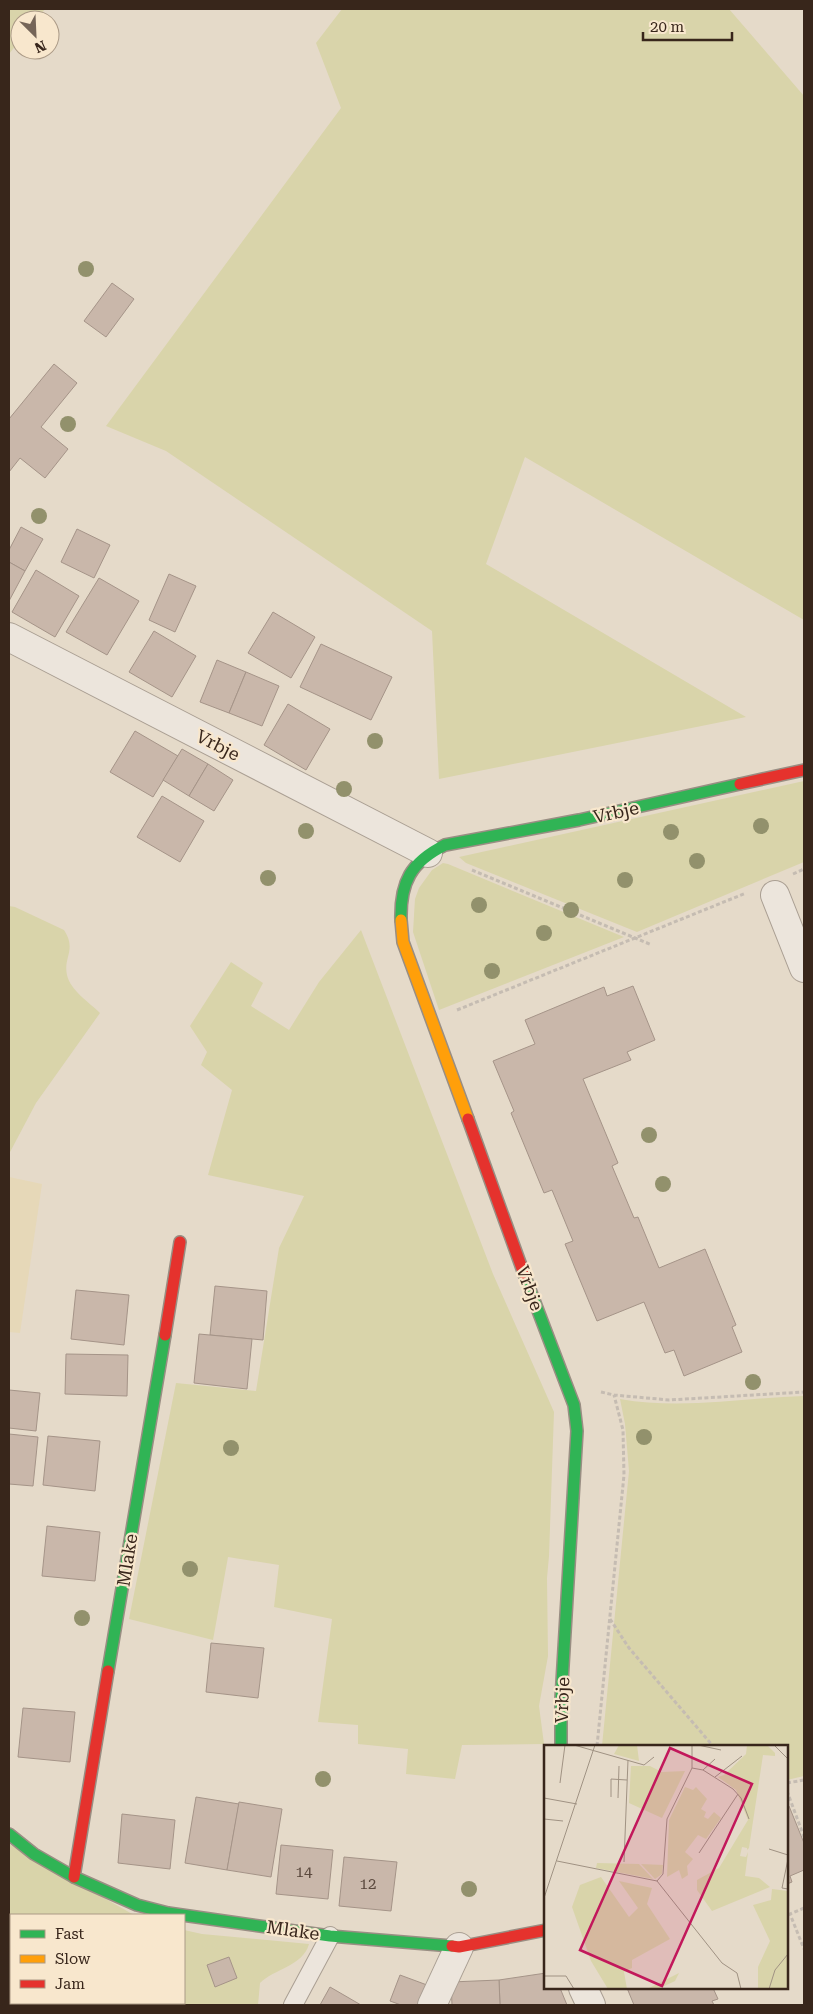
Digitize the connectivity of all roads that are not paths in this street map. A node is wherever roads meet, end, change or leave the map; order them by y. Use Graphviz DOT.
graph roads {
  1 [pos="9,638"];
  2 [pos="804,770"];
  3 [pos="428,853"];
  4 [pos="771,888"];
  5 [pos="804,968"];
  6 [pos="180,1242"];
  7 [pos="561,1745"];
  8 [pos="9,1834"];
  9 [pos="74,1877"];
  10 [pos="182,1914"];
  11 [pos="185,1915"];
  12 [pos="544,1930"];
  13 [pos="330,1936"];
  14 [pos="459,1947"];
  15 [pos="583,1989"];
  16 [pos="293,2005"];
  17 [pos="432,2005"];
  18 [pos="590,2005"];
  1 -- 3 [label="street, Vrbje"];
  2 -- 3 [label="street, Vrbje"];
  3 -- 7 [label="street, Vrbje"];
  4 -- 5 [label="street"];
  6 -- 9 [label="street, Mlake"];
  8 -- 9 [label="street, Mlake"];
  9 -- 10 [label="street, Mlake"];
  11 -- 13 [label="street, Mlake"];
  12 -- 14 [label="street, Mlake"];
  13 -- 14 [label="street, Mlake"];
  13 -- 16 [label="lane"];
  14 -- 17 [label="street"];
  15 -- 18 [label="street"];
}
